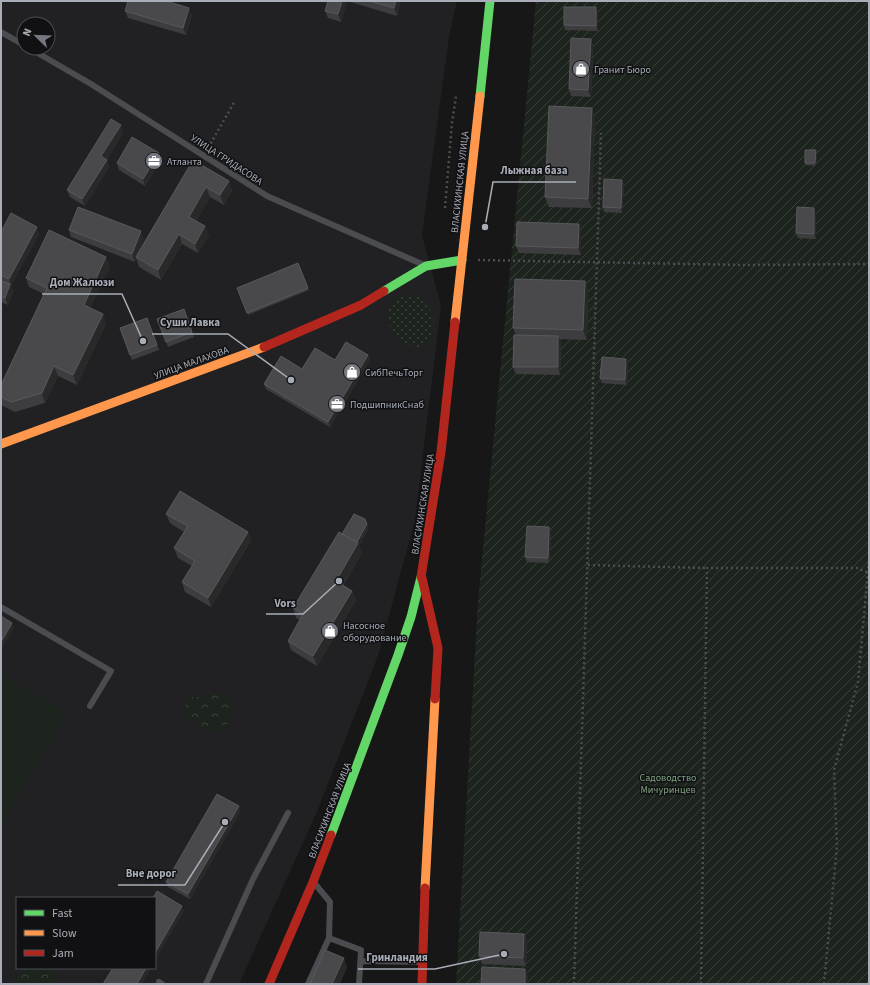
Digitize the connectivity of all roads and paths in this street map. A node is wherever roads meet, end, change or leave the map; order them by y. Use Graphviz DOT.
graph roads {
  1 [pos="490,1"];
  2 [pos="1,32"];
  3 [pos="16,40"];
  4 [pos="43,56"];
  5 [pos="456,96"];
  6 [pos="235,101"];
  7 [pos="601,133"];
  8 [pos="203,155"];
  9 [pos="445,208"];
  10 [pos="462,260"];
  11 [pos="596,262"];
  12 [pos="869,264"];
  13 [pos="426,266"];
  14 [pos="1,444"];
  15 [pos="869,560"];
  16 [pos="588,565"];
  17 [pos="707,568"];
  18 [pos="869,573"];
  19 [pos="421,577"];
  20 [pos="1,607"];
  21 [pos="90,706"];
  22 [pos="288,813"];
  23 [pos="313,882"];
  24 [pos="329,938"];
  25 [pos="360,961"];
  26 [pos="423,962"];
  27 [pos="206,984"];
  28 [pos="269,984"];
  29 [pos="308,984"];
  30 [pos="359,984"];
  31 [pos="422,984"];
  32 [pos="574,984"];
  33 [pos="700,984"];
  34 [pos="824,984"];
  1 -- 10 [label="main road, ВЛАСИХИНСКАЯ УЛИЦА"];
  2 -- 3 [label="lane"];
  4 -- 8 [label="lane, УЛИЦА ГРИДАСОВА"];
  5 -- 9 [label="path"];
  6 -- 8 [label="path"];
  7 -- 11 [label="path"];
  8 -- 13 [label="lane, УЛИЦА ГРИДАСОВА"];
  10 -- 11 [label="path"];
  10 -- 13 [label="main road"];
  10 -- 19 [label="main road, ВЛАСИХИНСКАЯ УЛИЦА"];
  11 -- 12 [label="path"];
  11 -- 16 [label="path"];
  13 -- 14 [label="main road, УЛИЦА МАЛАХОВА"];
  15 -- 18 [label="path"];
  16 -- 17 [label="path"];
  16 -- 32 [label="path"];
  17 -- 18 [label="path"];
  17 -- 33 [label="path"];
  18 -- 34 [label="path"];
  19 -- 23 [label="main road, ВЛАСИХИНСКАЯ УЛИЦА"];
  19 -- 26 [label="main road"];
  20 -- 21 [label="lane"];
  22 -- 27 [label="lane"];
  23 -- 24 [label="lane"];
  23 -- 28 [label="main road, ВЛАСИХИНСКАЯ УЛИЦА"];
  24 -- 25 [label="lane"];
  24 -- 29 [label="lane"];
  25 -- 26 [label="lane"];
  25 -- 30 [label="lane"];
  26 -- 31 [label="main road"];
}
